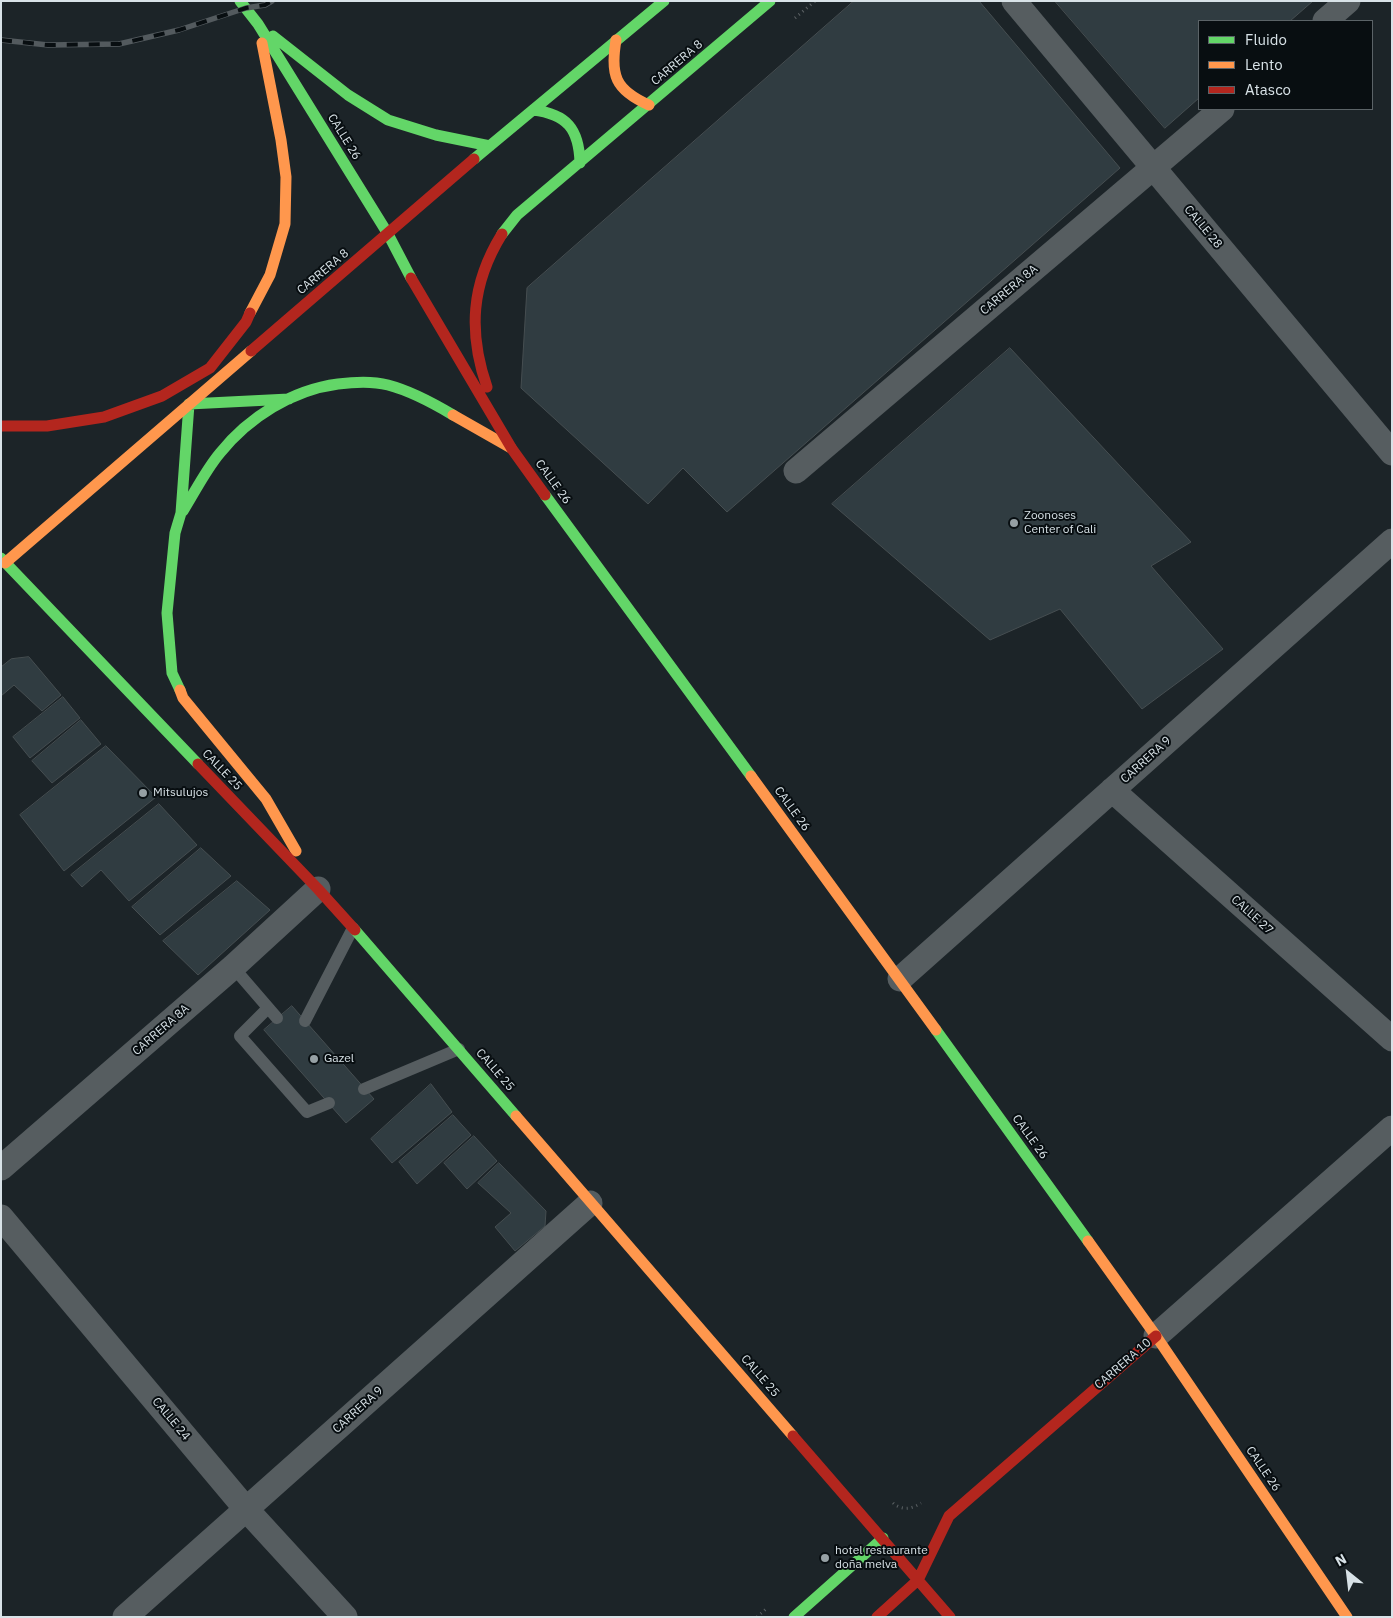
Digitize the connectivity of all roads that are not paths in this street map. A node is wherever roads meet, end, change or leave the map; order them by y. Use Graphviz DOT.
graph roads {
  1 [pos="240,1"];
  2 [pos="664,1"];
  3 [pos="770,1"];
  4 [pos="1014,1"];
  5 [pos="1348,1"];
  6 [pos="1326,20"];
  7 [pos="258,24"];
  8 [pos="616,40"];
  9 [pos="649,105"];
  10 [pos="533,110"];
  11 [pos="1221,110"];
  12 [pos="490,146"];
  13 [pos="580,163"];
  14 [pos="1153,168"];
  15 [pos="388,234"];
  16 [pos="288,399"];
  17 [pos="189,404"];
  18 [pos="1,426"];
  19 [pos="512,448"];
  20 [pos="1392,453"];
  21 [pos="796,472"];
  22 [pos="181,513"];
  23 [pos="1392,541"];
  24 [pos="3,563"];
  25 [pos="1112,790"];
  26 [pos="318,889"];
  27 [pos="353,928"];
  28 [pos="233,967"];
  29 [pos="900,979"];
  30 [pos="268,1008"];
  31 [pos="278,1018"];
  32 [pos="305,1021"];
  33 [pos="1392,1039"];
  34 [pos="459,1049"];
  35 [pos="364,1089"];
  36 [pos="329,1104"];
  37 [pos="1392,1128"];
  38 [pos="1,1168"];
  39 [pos="590,1202"];
  40 [pos="1,1217"];
  41 [pos="1156,1336"];
  42 [pos="246,1509"];
  43 [pos="883,1538"];
  44 [pos="918,1580"];
  45 [pos="125,1617"];
  46 [pos="345,1617"];
  47 [pos="794,1617"];
  48 [pos="877,1617"];
  49 [pos="950,1617"];
  50 [pos="1347,1617"];
  1 -- 7 [label="main road, CALLE 26"];
  2 -- 8 [label="main road, CARRERA 8"];
  3 -- 9 [label="main road, CARRERA 8"];
  4 -- 14 [label="street, CALLE 28"];
  5 -- 6 [label="street"];
  7 -- 12 [label="main road"];
  7 -- 15 [label="main road, CALLE 26"];
  7 -- 18 [label="main road"];
  8 -- 9 [label="main road"];
  8 -- 10 [label="main road, CARRERA 8"];
  9 -- 13 [label="main road, CARRERA 8"];
  10 -- 12 [label="main road, CARRERA 8"];
  10 -- 13 [label="main road"];
  11 -- 14 [label="street, CARRERA 8A"];
  12 -- 15 [label="main road, CARRERA 8"];
  13 -- 19 [label="main road, CARRERA 8"];
  14 -- 20 [label="street, CALLE 28"];
  14 -- 21 [label="street, CARRERA 8A"];
  15 -- 17 [label="main road, CARRERA 8"];
  15 -- 19 [label="main road, CALLE 26"];
  16 -- 17 [label="main road"];
  16 -- 19 [label="main road"];
  16 -- 22 [label="main road"];
  17 -- 22 [label="main road"];
  17 -- 24 [label="main road, CARRERA 8"];
  19 -- 29 [label="main road, CALLE 26"];
  22 -- 26 [label="main road"];
  23 -- 25 [label="street, CARRERA 9"];
  24 -- 26 [label="main road, CALLE 25"];
  25 -- 29 [label="street, CARRERA 9"];
  25 -- 33 [label="street, CALLE 27"];
  26 -- 27 [label="main road, CALLE 25"];
  26 -- 28 [label="street, CARRERA 8A"];
  27 -- 32 [label="lane"];
  27 -- 34 [label="main road, CALLE 25"];
  28 -- 30 [label="lane"];
  28 -- 38 [label="street, CARRERA 8A"];
  29 -- 41 [label="main road, CALLE 26"];
  30 -- 31 [label="lane"];
  30 -- 36 [label="lane"];
  34 -- 35 [label="lane"];
  34 -- 39 [label="main road, CALLE 25"];
  37 -- 41 [label="street, CARRERA 10"];
  39 -- 42 [label="street, CARRERA 9"];
  39 -- 43 [label="main road, CALLE 25"];
  40 -- 42 [label="street, CALLE 24"];
  41 -- 44 [label="main road, CARRERA 10"];
  41 -- 50 [label="main road, CALLE 26"];
  42 -- 45 [label="street, CARRERA 9"];
  42 -- 46 [label="street, CALLE 24"];
  43 -- 44 [label="main road, CALLE 25"];
  43 -- 47 [label="main road"];
  44 -- 48 [label="main road, CARRERA 10"];
  44 -- 49 [label="main road, CALLE 25"];
}
